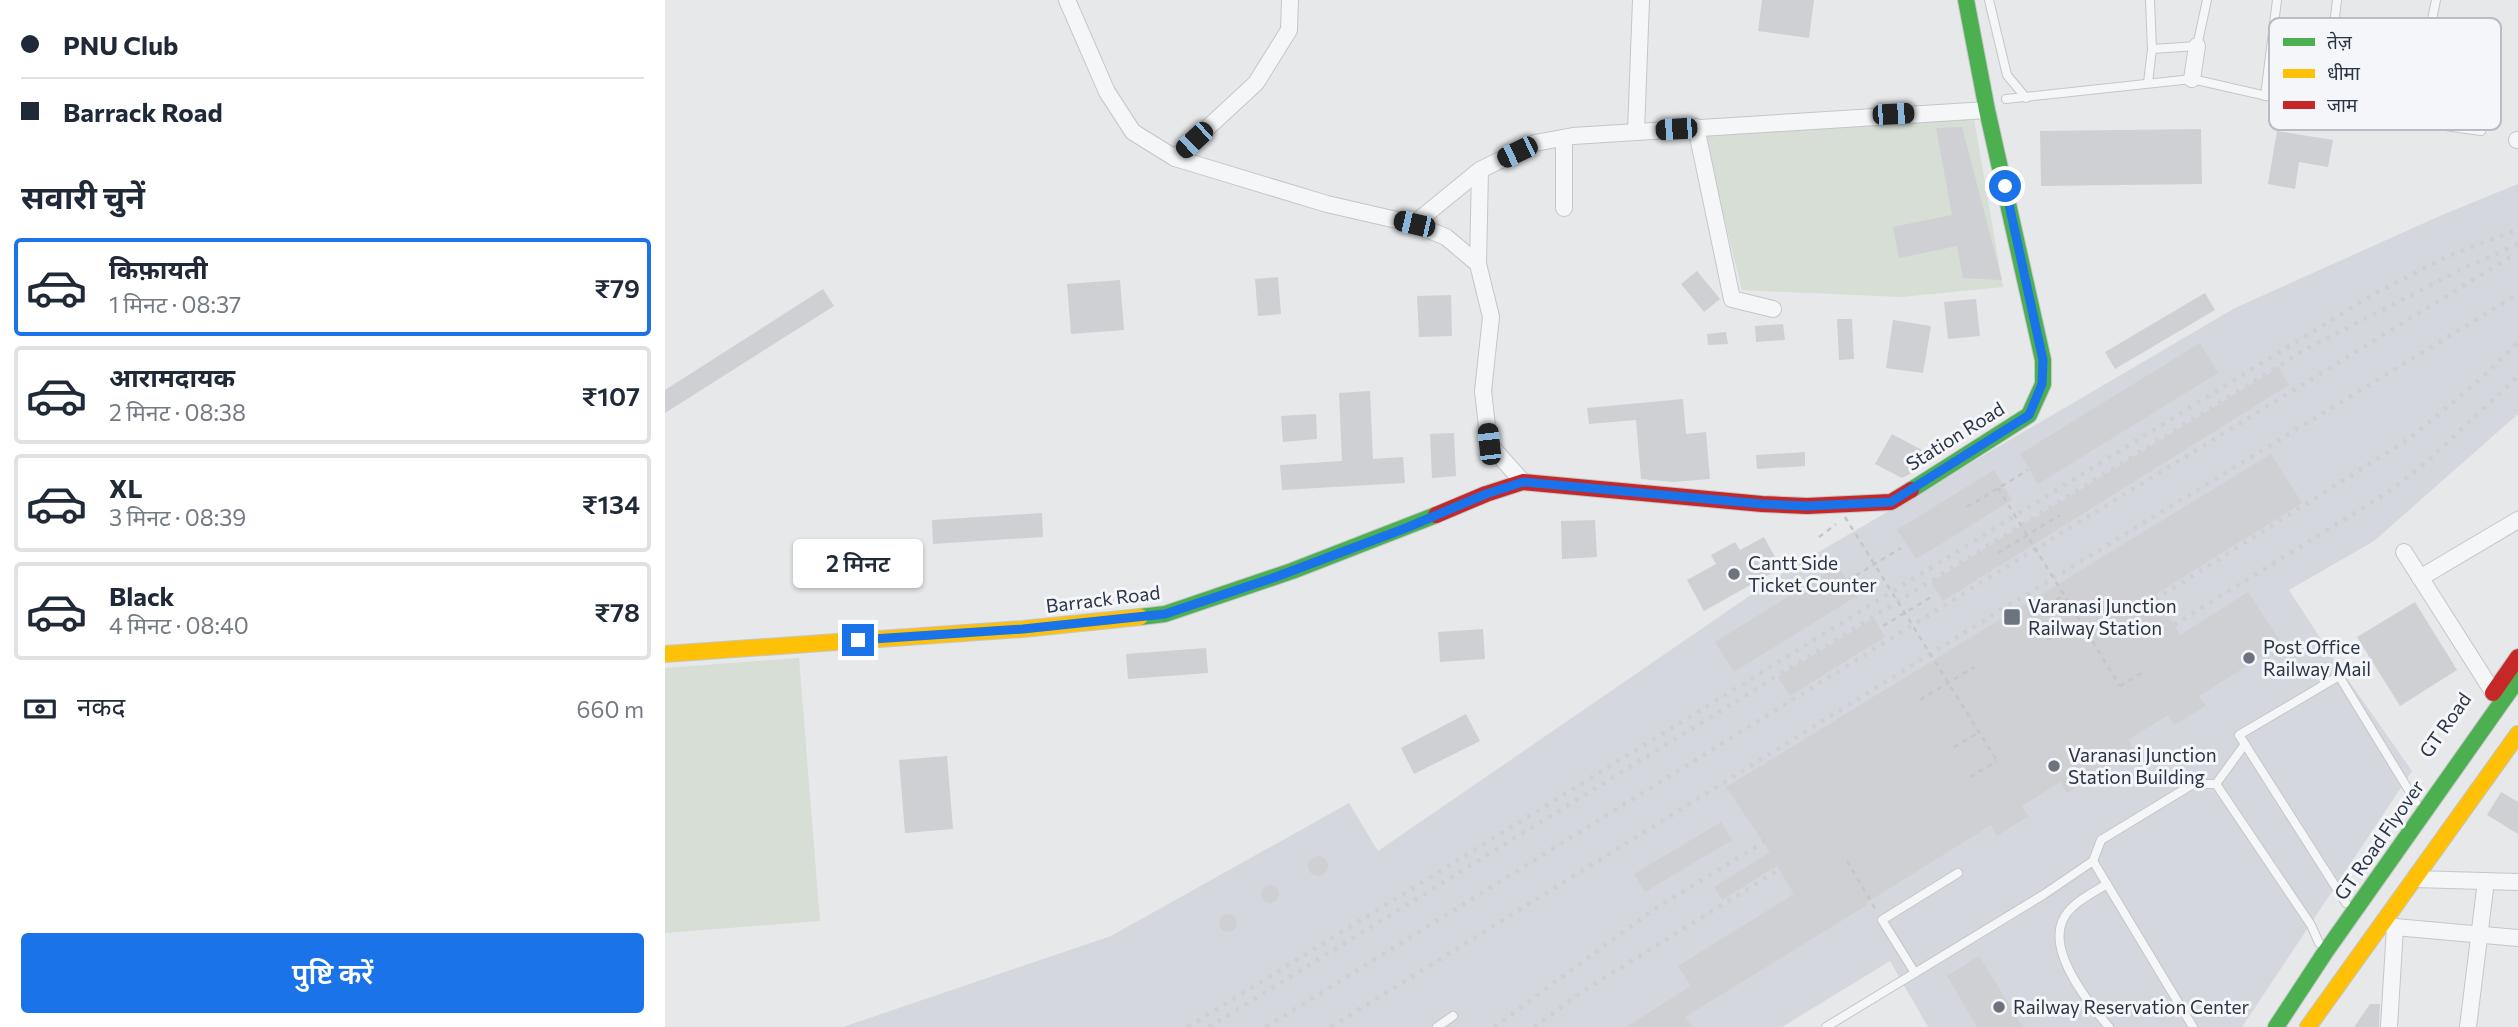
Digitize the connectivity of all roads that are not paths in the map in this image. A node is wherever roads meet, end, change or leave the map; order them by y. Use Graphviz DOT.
graph roads {
  1 [pos="1067,0"];
  2 [pos="1290,0"];
  3 [pos="1641,0"];
  4 [pos="1966,0"];
  5 [pos="1989,0"];
  6 [pos="2150,0"];
  7 [pos="2207,0"];
  8 [pos="2277,0"];
  9 [pos="2337,0"];
  10 [pos="2436,0"];
  11 [pos="2275,18"];
  12 [pos="2335,18"];
  13 [pos="2432,18"];
  14 [pos="2197,46"];
  15 [pos="2152,49"];
  16 [pos="2269,64"];
  17 [pos="2192,79"];
  18 [pos="2148,83"];
  19 [pos="2265,96"];
  20 [pos="2026,97"];
  21 [pos="2269,97"];
  22 [pos="2006,99"];
  23 [pos="1987,110"];
  24 [pos="1696,127"];
  25 [pos="2474,130"];
  26 [pos="2481,131"];
  27 [pos="1636,132"];
  28 [pos="1564,138"];
  29 [pos="1175,158"];
  30 [pos="1480,170"];
  31 [pos="1564,208"];
  32 [pos="1414,224"];
  33 [pos="1478,264"];
  34 [pos="1773,309"];
  35 [pos="1523,482"];
  36 [pos="2518,520"];
  37 [pos="2404,552"];
  38 [pos="2420,578"];
  39 [pos="665,653"];
  40 [pos="2518,657"];
  41 [pos="2518,679"];
  42 [pos="2493,692"];
  43 [pos="2514,727"];
  44 [pos="2245,744"];
  45 [pos="2216,784"];
  46 [pos="2416,802"];
  47 [pos="2093,862"];
  48 [pos="1958,873"];
  49 [pos="2414,879"];
  50 [pos="2486,881"];
  51 [pos="2518,883"];
  52 [pos="2106,884"];
  53 [pos="2346,903"];
  54 [pos="2390,925"];
  55 [pos="2479,935"];
  56 [pos="2518,938"];
  57 [pos="2319,943"];
  58 [pos="1915,973"];
  59 [pos="1454,1016"];
  60 [pos="1437,1027"];
  61 [pos="1826,1027"];
  62 [pos="2109,1027"];
  63 [pos="2193,1027"];
  64 [pos="2267,1027"];
  65 [pos="2276,1027"];
  66 [pos="2297,1027"];
  67 [pos="2308,1027"];
  68 [pos="2389,1027"];
  69 [pos="2468,1027"];
  1 -- 29 [label="street"];
  2 -- 29 [label="street"];
  3 -- 27 [label="street"];
  4 -- 23 [label="main road, Station Road"];
  5 -- 20 [label="lane"];
  6 -- 15 [label="lane"];
  7 -- 14 [label="lane"];
  8 -- 11 [label="lane"];
  9 -- 12 [label="lane"];
  10 -- 13 [label="lane"];
  14 -- 15 [label="lane"];
  14 -- 17 [label="street"];
  15 -- 18 [label="lane"];
  16 -- 19 [label="lane"];
  17 -- 18 [label="lane"];
  17 -- 19 [label="lane"];
  18 -- 20 [label="lane"];
  19 -- 21 [label="lane"];
  20 -- 22 [label="lane"];
  23 -- 24 [label="street"];
  23 -- 35 [label="main road, Station Road"];
  24 -- 27 [label="street"];
  24 -- 34 [label="street"];
  25 -- 26 [label="lane"];
  27 -- 28 [label="street"];
  28 -- 30 [label="street"];
  28 -- 31 [label="street"];
  29 -- 32 [label="street"];
  30 -- 32 [label="street"];
  30 -- 33 [label="street"];
  32 -- 33 [label="street"];
  33 -- 35 [label="street"];
  35 -- 39 [label="main road, Barrack Road"];
  36 -- 38 [label="street"];
  37 -- 38 [label="street"];
  38 -- 42 [label="street"];
  40 -- 42 [label="main road, GT Road"];
  41 -- 65 [label="main road, GT Road Flyover"];
  42 -- 46 [label="main road, GT Road"];
  43 -- 49 [label="main road"];
  43 -- 66 [label="main road, GT Road Flyover"];
  44 -- 45 [label="lane"];
  44 -- 46 [label="lane"];
  44 -- 53 [label="lane"];
  45 -- 47 [label="lane"];
  45 -- 57 [label="lane"];
  46 -- 53 [label="main road, GT Road"];
  47 -- 52 [label="lane"];
  47 -- 58 [label="lane"];
  48 -- 58 [label="lane"];
  49 -- 50 [label="street"];
  49 -- 54 [label="main road"];
  50 -- 51 [label="street"];
  50 -- 55 [label="street"];
  52 -- 62 [label="lane"];
  52 -- 63 [label="lane"];
  53 -- 57 [label="main road, GT Road"];
  54 -- 55 [label="street"];
  54 -- 67 [label="main road"];
  54 -- 68 [label="street"];
  55 -- 56 [label="street"];
  55 -- 69 [label="street"];
  57 -- 64 [label="main road, GT Road"];
  58 -- 61 [label="lane"];
  59 -- 60 [label="lane"];
}
